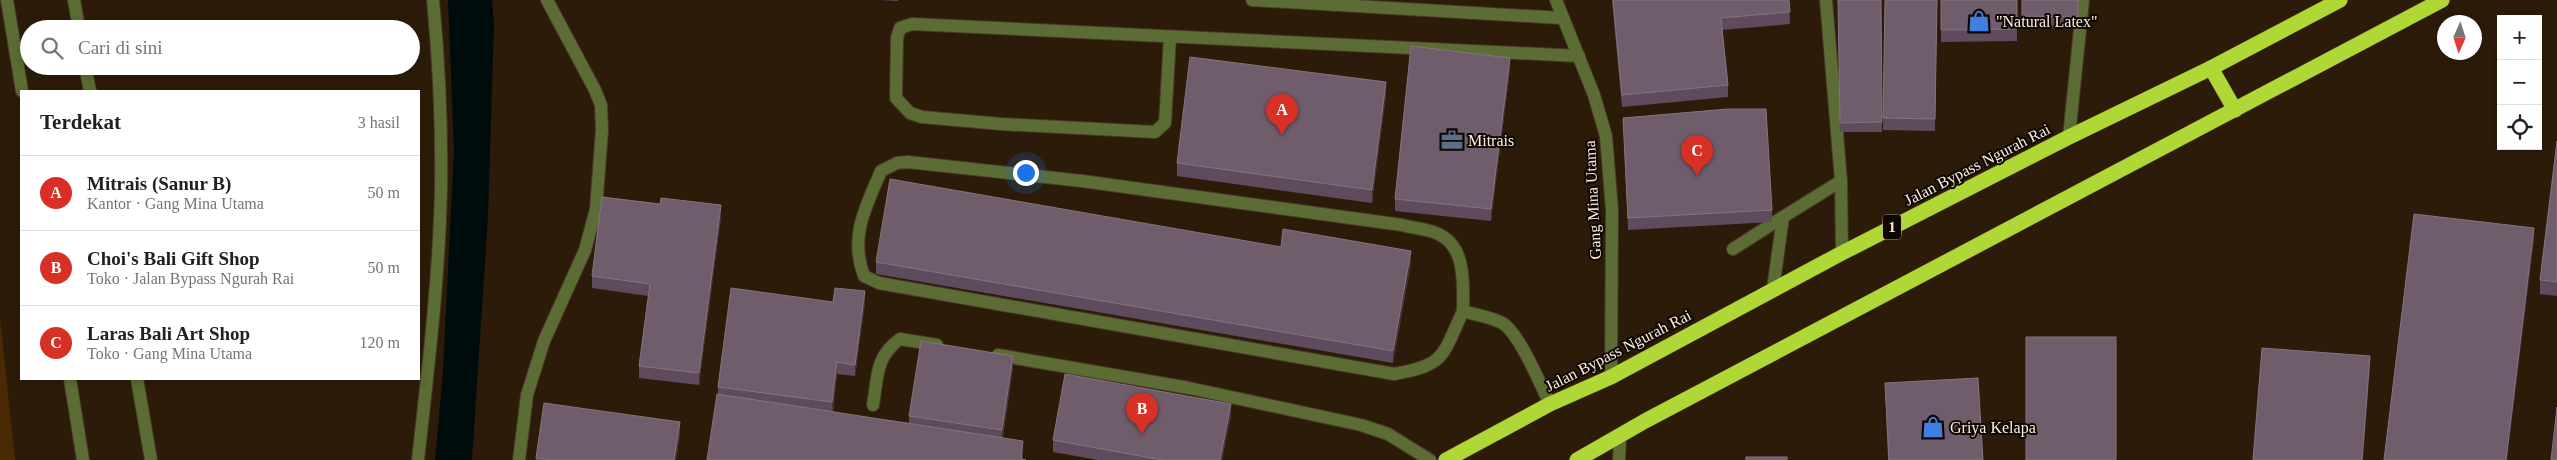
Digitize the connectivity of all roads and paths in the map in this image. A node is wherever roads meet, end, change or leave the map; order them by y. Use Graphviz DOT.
graph roads {
  1 [pos="7,0"];
  2 [pos="74,0"];
  3 [pos="433,0"];
  4 [pos="547,0"];
  5 [pos="1252,0"];
  6 [pos="1556,0"];
  7 [pos="1826,0"];
  8 [pos="2083,0"];
  9 [pos="2340,0"];
  10 [pos="2442,0"];
  11 [pos="1561,18"];
  12 [pos="77,20"];
  13 [pos="1170,37"];
  14 [pos="1578,56"];
  15 [pos="2211,68"];
  16 [pos="87,75"];
  17 [pos="22,90"];
  18 [pos="90,90"];
  19 [pos="2235,110"];
  20 [pos="2069,137"];
  21 [pos="1841,181"];
  22 [pos="1783,218"];
  23 [pos="1733,249"];
  24 [pos="1842,253"];
  25 [pos="1773,289"];
  26 [pos="1463,311"];
  27 [pos="948,347"];
  28 [pos="987,354"];
  29 [pos="1611,376"];
  30 [pos="70,380"];
  31 [pos="137,380"];
  32 [pos="1550,404"];
  33 [pos="873,405"];
  34 [pos="1620,438"];
  35 [pos="83,460"];
  36 [pos="151,460"];
  37 [pos="418,460"];
  38 [pos="519,460"];
  39 [pos="1430,460"];
  40 [pos="1446,460"];
  41 [pos="1577,460"];
  42 [pos="1619,460"];
  1 -- 17 [label="street"];
  2 -- 12 [label="street"];
  3 -- 37 [label="street"];
  4 -- 38 [label="street"];
  5 -- 11 [label="street"];
  6 -- 11 [label="street, Gang Mina Utama"];
  7 -- 21 [label="street"];
  8 -- 20 [label="street"];
  9 -- 15 [label="highway, Jalan Bypass Ngurah Rai / 1"];
  10 -- 19 [label="highway"];
  11 -- 14 [label="street, Gang Mina Utama"];
  13 -- 13 [label="street"];
  13 -- 14 [label="street"];
  14 -- 29 [label="street, Gang Mina Utama"];
  15 -- 19 [label="highway"];
  15 -- 20 [label="highway, Jalan Bypass Ngurah Rai / 1"];
  16 -- 18 [label="street"];
  19 -- 34 [label="highway"];
  20 -- 24 [label="highway, Jalan Bypass Ngurah Rai / 1"];
  21 -- 22 [label="street"];
  21 -- 24 [label="street"];
  22 -- 23 [label="street"];
  22 -- 25 [label="street"];
  24 -- 25 [label="highway, Jalan Bypass Ngurah Rai / 1"];
  25 -- 29 [label="highway, Jalan Bypass Ngurah Rai / 1"];
  26 -- 26 [label="street"];
  26 -- 32 [label="street"];
  27 -- 33 [label="street"];
  28 -- 39 [label="street"];
  29 -- 32 [label="highway, Jalan Bypass Ngurah Rai / 1"];
  30 -- 35 [label="street"];
  31 -- 36 [label="street"];
  32 -- 40 [label="highway, Jalan Bypass Ngurah Rai / 1"];
  34 -- 41 [label="highway"];
  34 -- 42 [label="street"];
}
